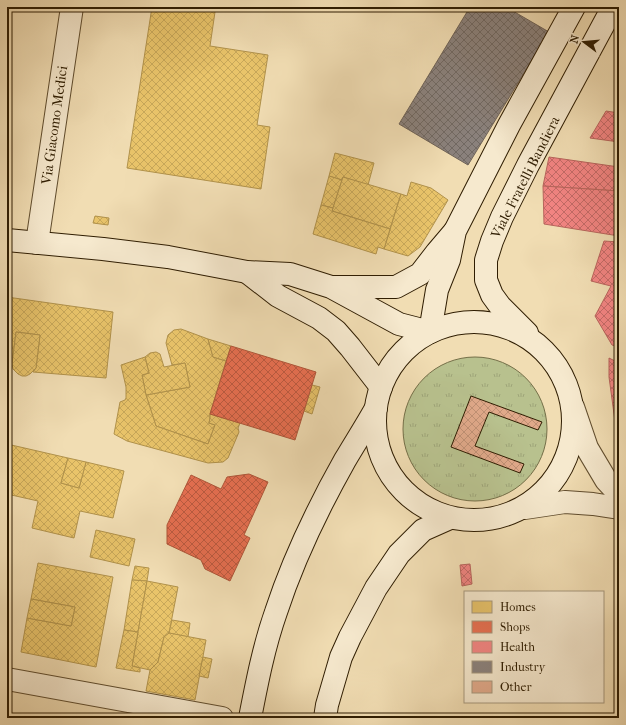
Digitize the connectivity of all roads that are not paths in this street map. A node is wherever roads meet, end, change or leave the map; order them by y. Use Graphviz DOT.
graph roads {
  1 [pos="72,7"];
  2 [pos="574,7"];
  3 [pos="613,7"];
  4 [pos="455,231"];
  5 [pos="7,240"];
  6 [pos="37,243"];
  7 [pos="246,272"];
  8 [pos="331,287"];
  9 [pos="430,332"];
  10 [pos="535,342"];
  11 [pos="381,387"];
  12 [pos="572,407"];
  13 [pos="376,408"];
  14 [pos="619,494"];
  15 [pos="525,508"];
  16 [pos="619,508"];
  17 [pos="450,518"];
  18 [pos="7,679"];
  19 [pos="118,709"];
  20 [pos="222,718"];
  21 [pos="250,718"];
  22 [pos="325,718"];
  1 -- 6 [label="main road, Via Giacomo Medici"];
  2 -- 4 [label="main road"];
  3 -- 10 [label="main road, Viale Fratelli Bandiera"];
  4 -- 8 [label="main road"];
  4 -- 9 [label="main road"];
  5 -- 6 [label="main road"];
  6 -- 7 [label="main road"];
  7 -- 8 [label="main road"];
  7 -- 11 [label="main road"];
  8 -- 9 [label="main road"];
  9 -- 10 [label="main road"];
  9 -- 11 [label="main road"];
  10 -- 12 [label="main road, Viale Fratelli Bandiera"];
  11 -- 13 [label="main road"];
  12 -- 14 [label="main road"];
  12 -- 15 [label="main road"];
  13 -- 17 [label="main road"];
  13 -- 21 [label="main road"];
  15 -- 16 [label="main road"];
  15 -- 17 [label="main road"];
  17 -- 22 [label="main road"];
  18 -- 19 [label="main road"];
  19 -- 20 [label="main road"];
}
